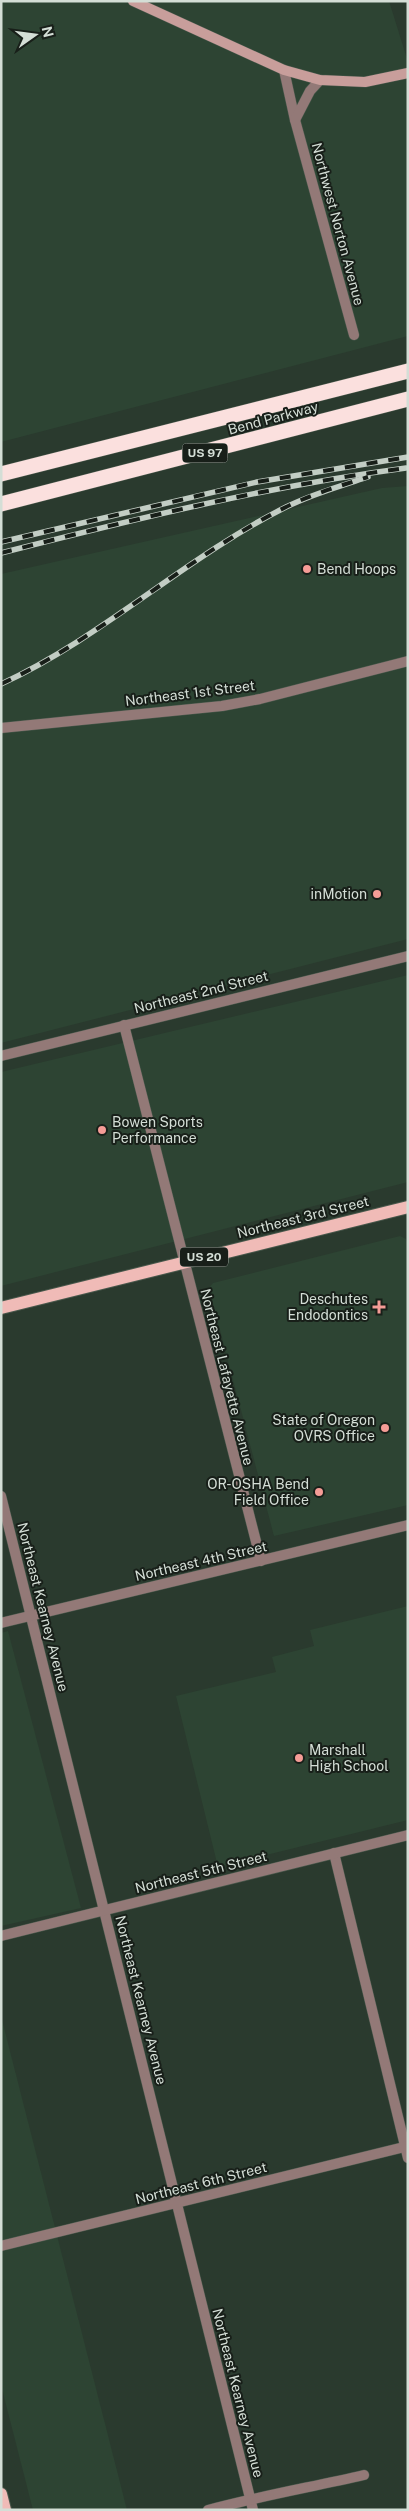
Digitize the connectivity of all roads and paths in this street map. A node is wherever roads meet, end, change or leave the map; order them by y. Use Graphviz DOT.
graph roads {
  1 [pos="133,1"];
  2 [pos="284,70"];
  3 [pos="408,73"];
  4 [pos="320,80"];
  5 [pos="295,120"];
  6 [pos="354,336"];
  7 [pos="408,371"];
  8 [pos="408,399"];
  9 [pos="1,474"];
  10 [pos="1,504"];
  11 [pos="408,661"];
  12 [pos="1,728"];
  13 [pos="408,956"];
  14 [pos="124,1025"];
  15 [pos="1,1056"];
  16 [pos="408,1207"];
  17 [pos="184,1262"];
  18 [pos="1,1308"];
  19 [pos="1,1496"];
  20 [pos="408,1525"];
  21 [pos="260,1561"];
  22 [pos="31,1616"];
  23 [pos="1,1623"];
  24 [pos="408,1835"];
  25 [pos="334,1853"];
  26 [pos="104,1910"];
  27 [pos="1,1936"];
  28 [pos="406,2147"];
  29 [pos="408,2158"];
  30 [pos="178,2203"];
  31 [pos="1,2246"];
  32 [pos="364,2475"];
  33 [pos="1,2494"];
  34 [pos="250,2498"];
  35 [pos="5,2510"];
  36 [pos="208,2510"];
  37 [pos="253,2510"];
  1 -- 2 [label="main road"];
  2 -- 4 [label="main road"];
  2 -- 5 [label="street, Northwest Norton Avenue"];
  3 -- 4 [label="main road"];
  4 -- 5 [label="street"];
  5 -- 6 [label="street, Northwest Norton Avenue"];
  7 -- 9 [label="highway, Bend Parkway / US 97"];
  8 -- 10 [label="highway, Bend Parkway / US 97"];
  11 -- 12 [label="street, Northeast 1st Street"];
  13 -- 14 [label="street, Northeast 2nd Street"];
  14 -- 15 [label="street, Northeast 2nd Street"];
  14 -- 17 [label="street, Northeast Lafayette Avenue"];
  16 -- 17 [label="main road, Northeast 3rd Street / US 20"];
  17 -- 18 [label="main road, Northeast 3rd Street / US 20"];
  17 -- 21 [label="street, Northeast Lafayette Avenue"];
  19 -- 22 [label="street, Northeast Kearney Avenue"];
  20 -- 21 [label="street, Northeast 4th Street"];
  21 -- 22 [label="street, Northeast 4th Street"];
  22 -- 23 [label="street, Northeast 4th Street"];
  22 -- 26 [label="street, Northeast Kearney Avenue"];
  24 -- 25 [label="street, Northeast 5th Street"];
  25 -- 26 [label="street, Northeast 5th Street"];
  25 -- 28 [label="street"];
  26 -- 27 [label="street, Northeast 5th Street"];
  26 -- 30 [label="street, Northeast Kearney Avenue"];
  28 -- 29 [label="street"];
  28 -- 30 [label="street, Northeast 6th Street"];
  30 -- 31 [label="street, Northeast 6th Street"];
  30 -- 34 [label="street, Northeast Kearney Avenue"];
  32 -- 34 [label="street"];
  33 -- 35 [label="main road"];
  34 -- 36 [label="street"];
  34 -- 37 [label="street, Northeast Kearney Avenue"];
}
